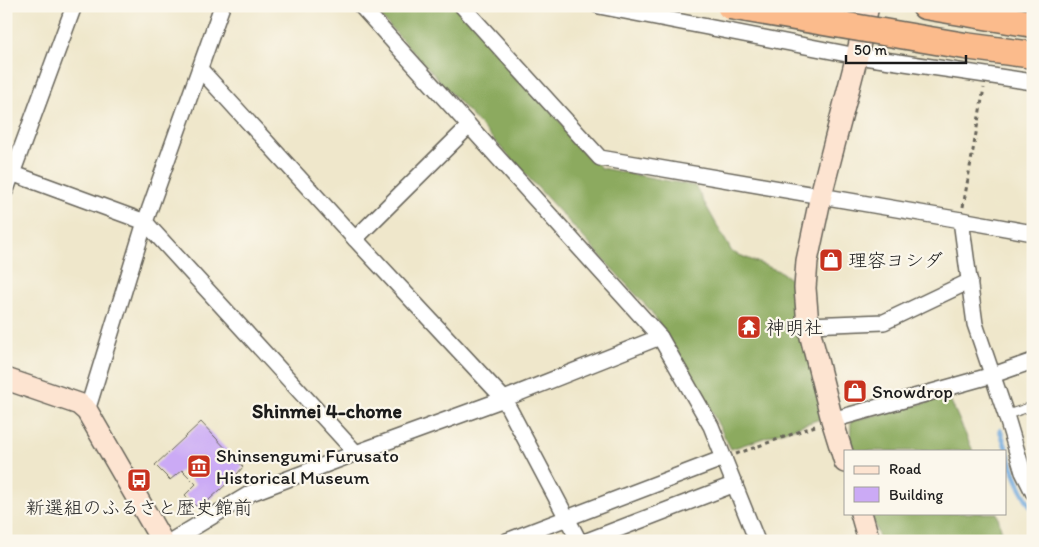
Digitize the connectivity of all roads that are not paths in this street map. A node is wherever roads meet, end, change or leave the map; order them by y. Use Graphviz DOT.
graph roads {
  1 [pos="74,6"];
  2 [pos="222,6"];
  3 [pos="361,6"];
  4 [pos="462,6"];
  5 [pos="599,6"];
  6 [pos="730,6"];
  7 [pos="868,6"];
  8 [pos="924,6"];
  9 [pos="1033,24"];
  10 [pos="1033,55"];
  11 [pos="857,56"];
  12 [pos="200,69"];
  13 [pos="1033,82"];
  14 [pos="469,126"];
  15 [pos="9,172"];
  16 [pos="6,190"];
  17 [pos="821,195"];
  18 [pos="961,220"];
  19 [pos="144,222"];
  20 [pos="1033,233"];
  21 [pos="355,239"];
  22 [pos="970,281"];
  23 [pos="808,325"];
  24 [pos="660,338"];
  25 [pos="1033,361"];
  26 [pos="993,375"];
  27 [pos="6,379"];
  28 [pos="504,399"];
  29 [pos="1033,406"];
  30 [pos="87,411"];
  31 [pos="1006,415"];
  32 [pos="832,420"];
  33 [pos="356,453"];
  34 [pos="724,458"];
  35 [pos="844,459"];
  36 [pos="735,484"];
  37 [pos="1033,492"];
  38 [pos="861,514"];
  39 [pos="567,518"];
  40 [pos="162,541"];
  41 [pos="170,541"];
  42 [pos="507,541"];
  43 [pos="579,541"];
  44 [pos="587,541"];
  45 [pos="757,541"];
  46 [pos="870,541"];
  1 -- 15 [label="street"];
  2 -- 12 [label="street"];
  3 -- 14 [label="street"];
  4 -- 17 [label="street"];
  5 -- 11 [label="street"];
  6 -- 10 [label="highway, bridge"];
  7 -- 11 [label="street"];
  8 -- 9 [label="highway"];
  11 -- 13 [label="street"];
  11 -- 17 [label="street"];
  12 -- 19 [label="street"];
  12 -- 21 [label="street"];
  14 -- 21 [label="street"];
  14 -- 24 [label="street"];
  15 -- 16 [label="street"];
  15 -- 19 [label="street"];
  17 -- 18 [label="street"];
  17 -- 23 [label="street"];
  18 -- 20 [label="street"];
  18 -- 22 [label="street"];
  19 -- 30 [label="street"];
  19 -- 33 [label="street"];
  21 -- 28 [label="street"];
  22 -- 23 [label="street"];
  22 -- 26 [label="street"];
  23 -- 32 [label="street"];
  24 -- 28 [label="street"];
  24 -- 34 [label="street"];
  25 -- 26 [label="street"];
  26 -- 31 [label="street"];
  26 -- 32 [label="street"];
  27 -- 30 [label="street"];
  28 -- 33 [label="street"];
  28 -- 39 [label="street"];
  29 -- 31 [label="lane"];
  30 -- 40 [label="street"];
  31 -- 37 [label="street"];
  32 -- 35 [label="street"];
  33 -- 41 [label="street"];
  34 -- 36 [label="street"];
  34 -- 39 [label="street"];
  36 -- 44 [label="street"];
  36 -- 45 [label="street"];
  38 -- 46 [label="street"];
  39 -- 42 [label="street"];
  39 -- 43 [label="street"];
}
